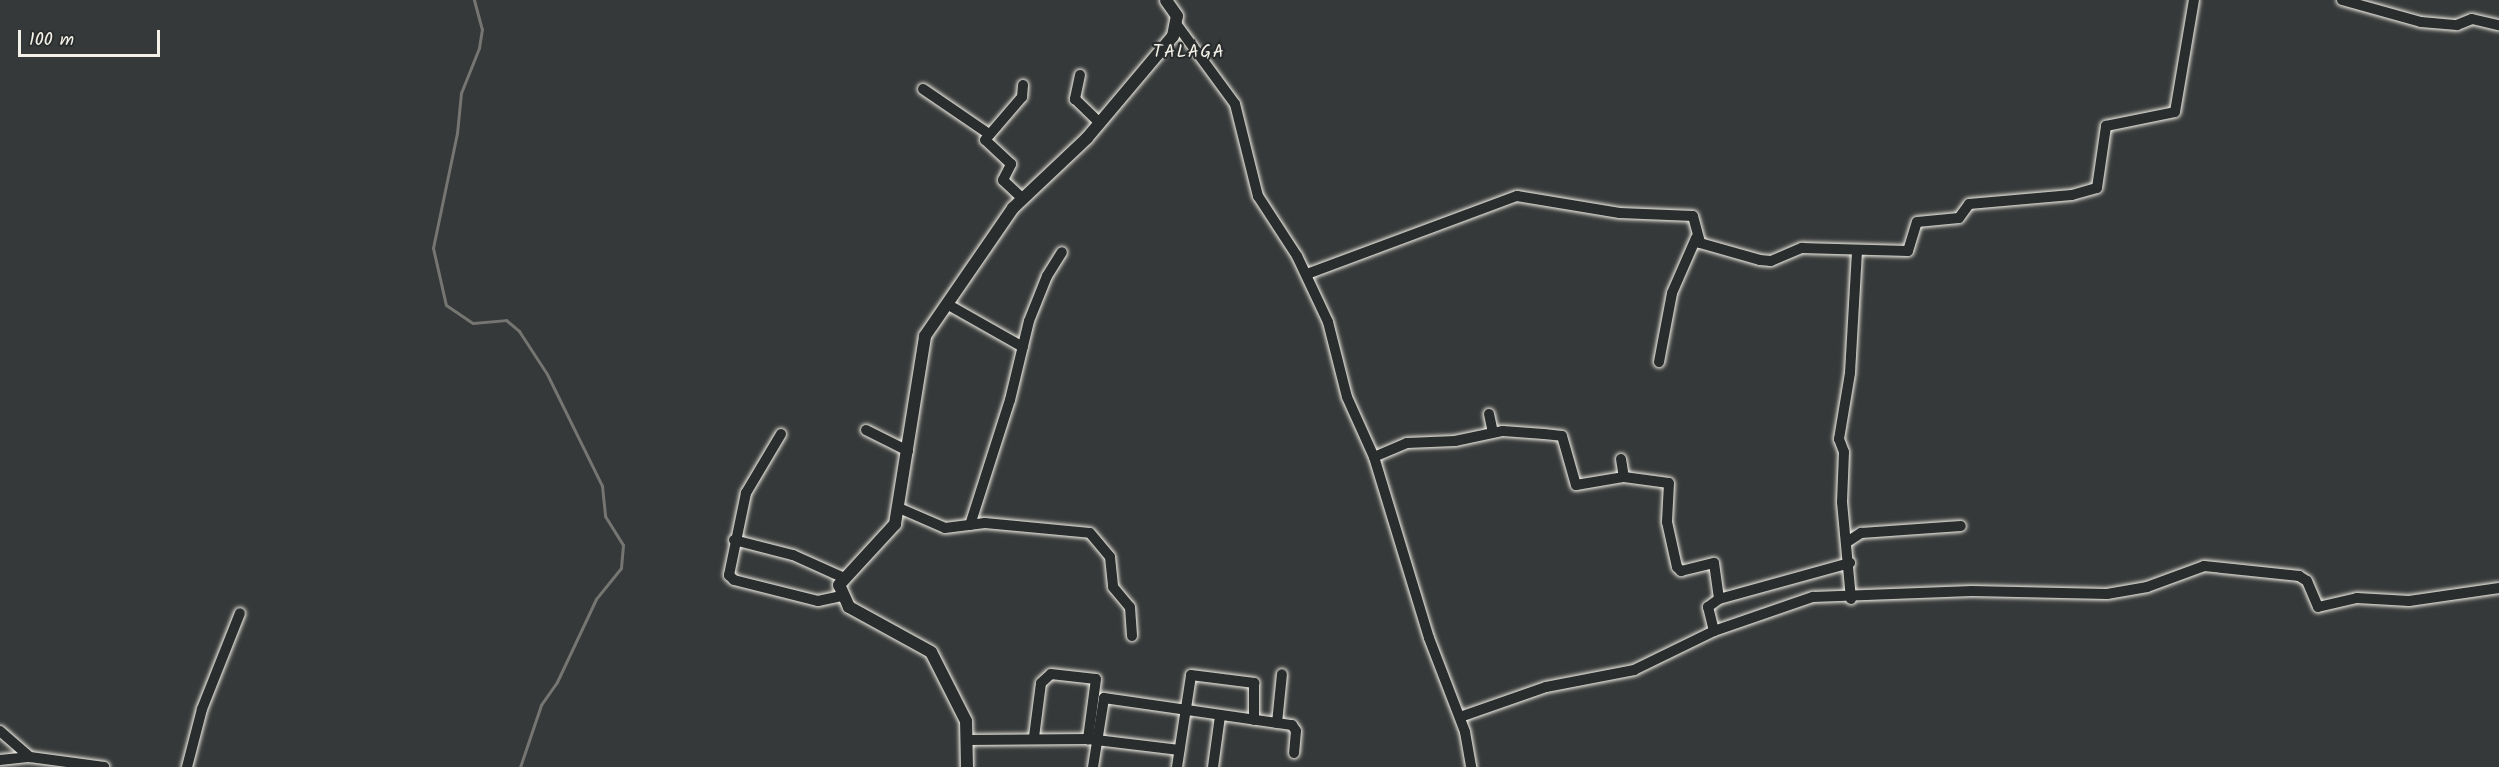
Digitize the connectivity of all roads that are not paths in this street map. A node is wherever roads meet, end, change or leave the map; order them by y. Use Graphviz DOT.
graph roads {
  1 [pos="1166,0"];
  2 [pos="2194,0"];
  3 [pos="2342,0"];
  4 [pos="1177,25"];
  5 [pos="2499,25"];
  6 [pos="1080,75"];
  7 [pos="1023,85"];
  8 [pos="922,89"];
  9 [pos="1100,123"];
  10 [pos="989,134"];
  11 [pos="1022,198"];
  12 [pos="1696,238"];
  13 [pos="1857,251"];
  14 [pos="1062,252"];
  15 [pos="1307,274"];
  16 [pos="947,304"];
  17 [pos="1023,347"];
  18 [pos="1659,362"];
  19 [pos="1489,414"];
  20 [pos="866,430"];
  21 [pos="1493,433"];
  22 [pos="781,434"];
  23 [pos="908,451"];
  24 [pos="1374,457"];
  25 [pos="1621,459"];
  26 [pos="1624,477"];
  27 [pos="899,508"];
  28 [pos="970,525"];
  29 [pos="1961,526"];
  30 [pos="734,540"];
  31 [pos="1847,542"];
  32 [pos="1850,563"];
  33 [pos="842,577"];
  34 [pos="2499,588"];
  35 [pos="841,596"];
  36 [pos="1719,599"];
  37 [pos="1851,599"];
  38 [pos="240,613"];
  39 [pos="1714,631"];
  40 [pos="1132,636"];
  41 [pos="1282,675"];
  42 [pos="1100,697"];
  43 [pos="1183,710"];
  44 [pos="1220,716"];
  45 [pos="1460,717"];
  46 [pos="1254,720"];
  47 [pos="1277,723"];
  48 [pos="0,731"];
  49 [pos="1034,737"];
  50 [pos="1092,739"];
  51 [pos="968,740"];
  52 [pos="1179,750"];
  53 [pos="1294,753"];
  54 [pos="30,757"];
  55 [pos="0,760"];
  56 [pos="104,767"];
  57 [pos="188,767"];
  58 [pos="967,767"];
  59 [pos="1093,767"];
  60 [pos="1177,767"];
  61 [pos="1213,767"];
  62 [pos="1471,767"];
  1 -- 4 [label="street"];
  2 -- 13 [label="street"];
  3 -- 5 [label="street"];
  4 -- 9 [label="street"];
  4 -- 15 [label="street"];
  6 -- 9 [label="street"];
  7 -- 10 [label="street"];
  8 -- 10 [label="street"];
  9 -- 11 [label="street"];
  10 -- 11 [label="street"];
  11 -- 16 [label="street"];
  12 -- 13 [label="street"];
  12 -- 15 [label="street"];
  12 -- 18 [label="street"];
  13 -- 31 [label="street"];
  14 -- 17 [label="street"];
  15 -- 24 [label="street"];
  16 -- 17 [label="street"];
  16 -- 23 [label="street"];
  17 -- 28 [label="street"];
  19 -- 21 [label="street"];
  20 -- 23 [label="street"];
  21 -- 24 [label="street"];
  21 -- 26 [label="street"];
  22 -- 30 [label="street"];
  23 -- 27 [label="street"];
  24 -- 45 [label="street"];
  25 -- 26 [label="street"];
  26 -- 36 [label="street"];
  27 -- 28 [label="street"];
  27 -- 33 [label="street"];
  28 -- 40 [label="street"];
  29 -- 31 [label="street"];
  30 -- 33 [label="street"];
  30 -- 35 [label="street"];
  31 -- 32 [label="street"];
  32 -- 36 [label="street"];
  32 -- 37 [label="street"];
  33 -- 35 [label="street"];
  34 -- 37 [label="street"];
  35 -- 51 [label="street"];
  36 -- 39 [label="street"];
  37 -- 39 [label="street"];
  38 -- 57 [label="street"];
  39 -- 45 [label="street"];
  41 -- 47 [label="street"];
  42 -- 43 [label="street"];
  42 -- 49 [label="street"];
  42 -- 50 [label="street"];
  43 -- 44 [label="street"];
  43 -- 46 [label="street"];
  43 -- 52 [label="street"];
  44 -- 46 [label="street"];
  44 -- 61 [label="street"];
  45 -- 62 [label="street"];
  46 -- 47 [label="street"];
  47 -- 53 [label="street"];
  48 -- 54 [label="street"];
  49 -- 50 [label="street"];
  49 -- 51 [label="street"];
  50 -- 52 [label="street"];
  50 -- 59 [label="street"];
  51 -- 58 [label="street"];
  52 -- 60 [label="street"];
  54 -- 55 [label="street"];
  54 -- 56 [label="street"];
}
